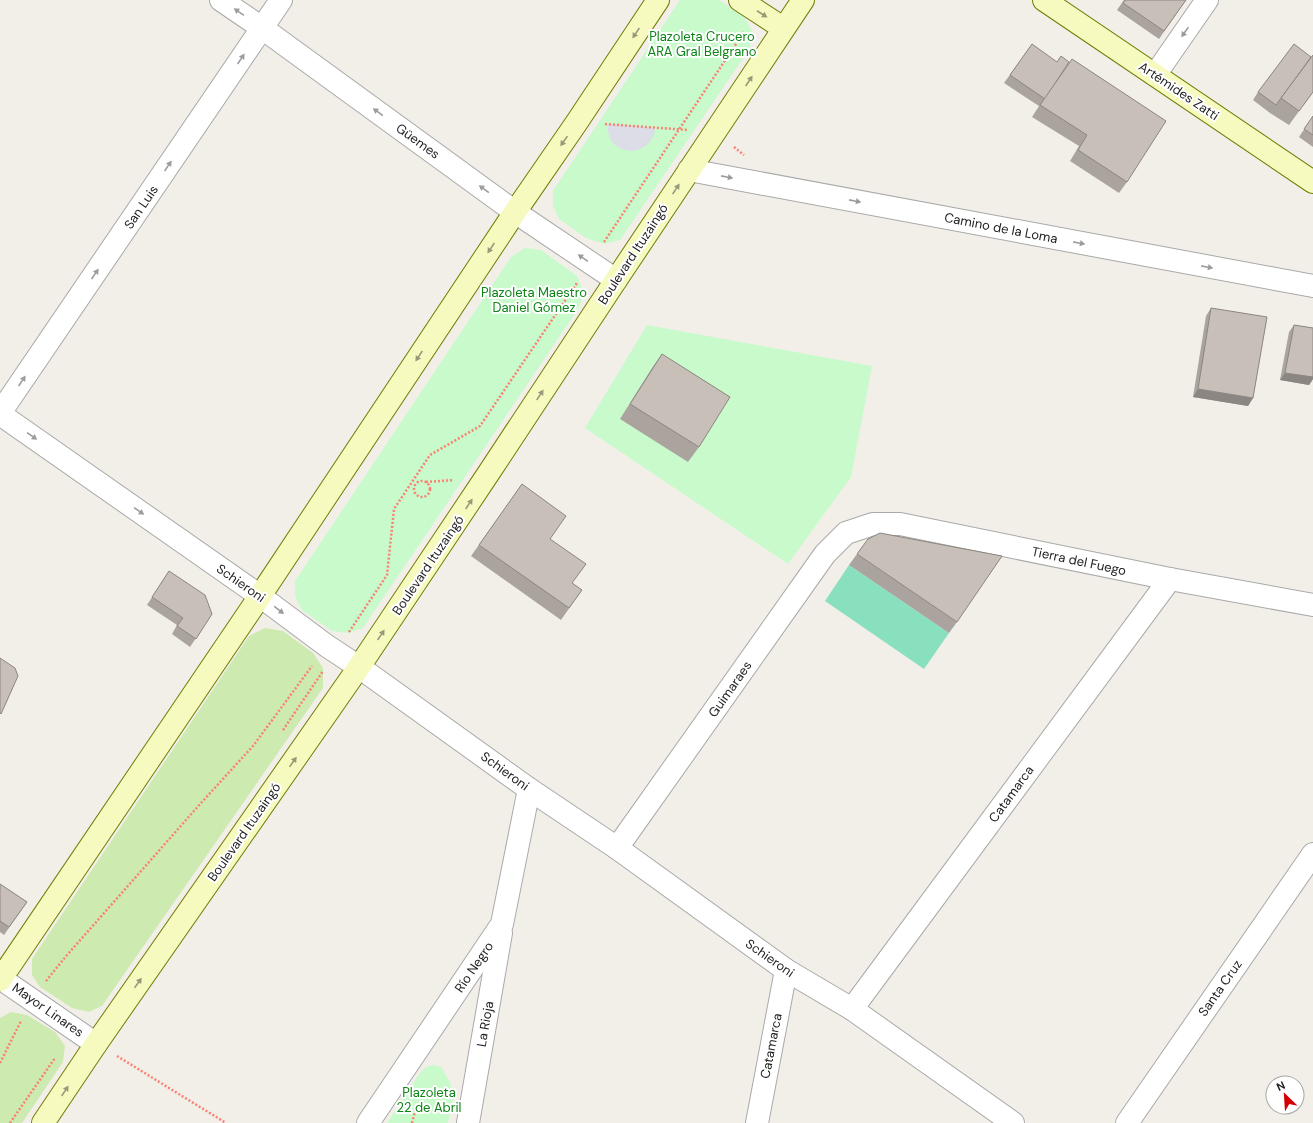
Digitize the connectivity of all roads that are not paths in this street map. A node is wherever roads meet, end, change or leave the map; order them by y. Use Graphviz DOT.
graph roads {
  1 [pos="222,0"];
  2 [pos="281,0"];
  3 [pos="658,0"];
  4 [pos="740,0"];
  5 [pos="803,0"];
  6 [pos="1044,0"];
  7 [pos="1207,0"];
  8 [pos="262,28"];
  9 [pos="783,28"];
  10 [pos="1155,75"];
  11 [pos="689,170"];
  12 [pos="1313,182"];
  13 [pos="515,212"];
  14 [pos="616,280"];
  15 [pos="1313,286"];
  16 [pos="0,414"];
  17 [pos="846,533"];
  18 [pos="1170,579"];
  19 [pos="260,596"];
  20 [pos="1313,605"];
  21 [pos="359,667"];
  22 [pos="529,789"];
  23 [pos="617,848"];
  24 [pos="1313,854"];
  25 [pos="502,924"];
  26 [pos="786,970"];
  27 [pos="0,978"];
  28 [pos="852,1009"];
  29 [pos="96,1044"];
  30 [pos="43,1123"];
  31 [pos="368,1123"];
  32 [pos="468,1123"];
  33 [pos="757,1123"];
  34 [pos="1013,1123"];
  35 [pos="1127,1123"];
  8 -- 1 [label="street, Güemes, one-way"];
  2 -- 8 [label="street, San Luis"];
  3 -- 13 [label="main road, one-way"];
  4 -- 9 [label="main road, one-way"];
  5 -- 9 [label="main road, Boulevard Ituzaingó"];
  6 -- 10 [label="main road, Artémides Zatti"];
  7 -- 10 [label="street, one-way"];
  13 -- 8 [label="street, Güemes, one-way"];
  16 -- 8 [label="street, San Luis, one-way"];
  11 -- 9 [label="main road, Boulevard Ituzaingó, one-way"];
  10 -- 12 [label="main road, Artémides Zatti"];
  14 -- 11 [label="main road, Boulevard Ituzaingó, one-way"];
  11 -- 15 [label="street, Camino de la Loma, one-way"];
  14 -- 13 [label="street, Güemes, one-way"];
  13 -- 19 [label="main road, one-way"];
  21 -- 14 [label="main road, Boulevard Ituzaingó, one-way"];
  16 -- 19 [label="street, Schieroni, one-way"];
  17 -- 18 [label="street, Tierra del Fuego"];
  17 -- 23 [label="street, Guimaraes"];
  18 -- 20 [label="street, Tierra del Fuego"];
  18 -- 28 [label="street, Catamarca"];
  19 -- 21 [label="street, Schieroni, one-way"];
  19 -- 27 [label="main road"];
  21 -- 22 [label="street, Schieroni"];
  29 -- 21 [label="main road, Boulevard Ituzaingó, one-way"];
  22 -- 23 [label="street, Schieroni"];
  22 -- 25 [label="street, Río Negro"];
  23 -- 26 [label="street, Schieroni"];
  24 -- 35 [label="street, Santa Cruz"];
  25 -- 31 [label="street, Río Negro"];
  25 -- 32 [label="street, La Rioja"];
  26 -- 28 [label="street, Schieroni"];
  26 -- 33 [label="street, Catamarca"];
  27 -- 29 [label="street, Mayor Linares"];
  28 -- 34 [label="street, Schieroni"];
  30 -- 29 [label="main road, Boulevard Ituzaingó, one-way"];
}
